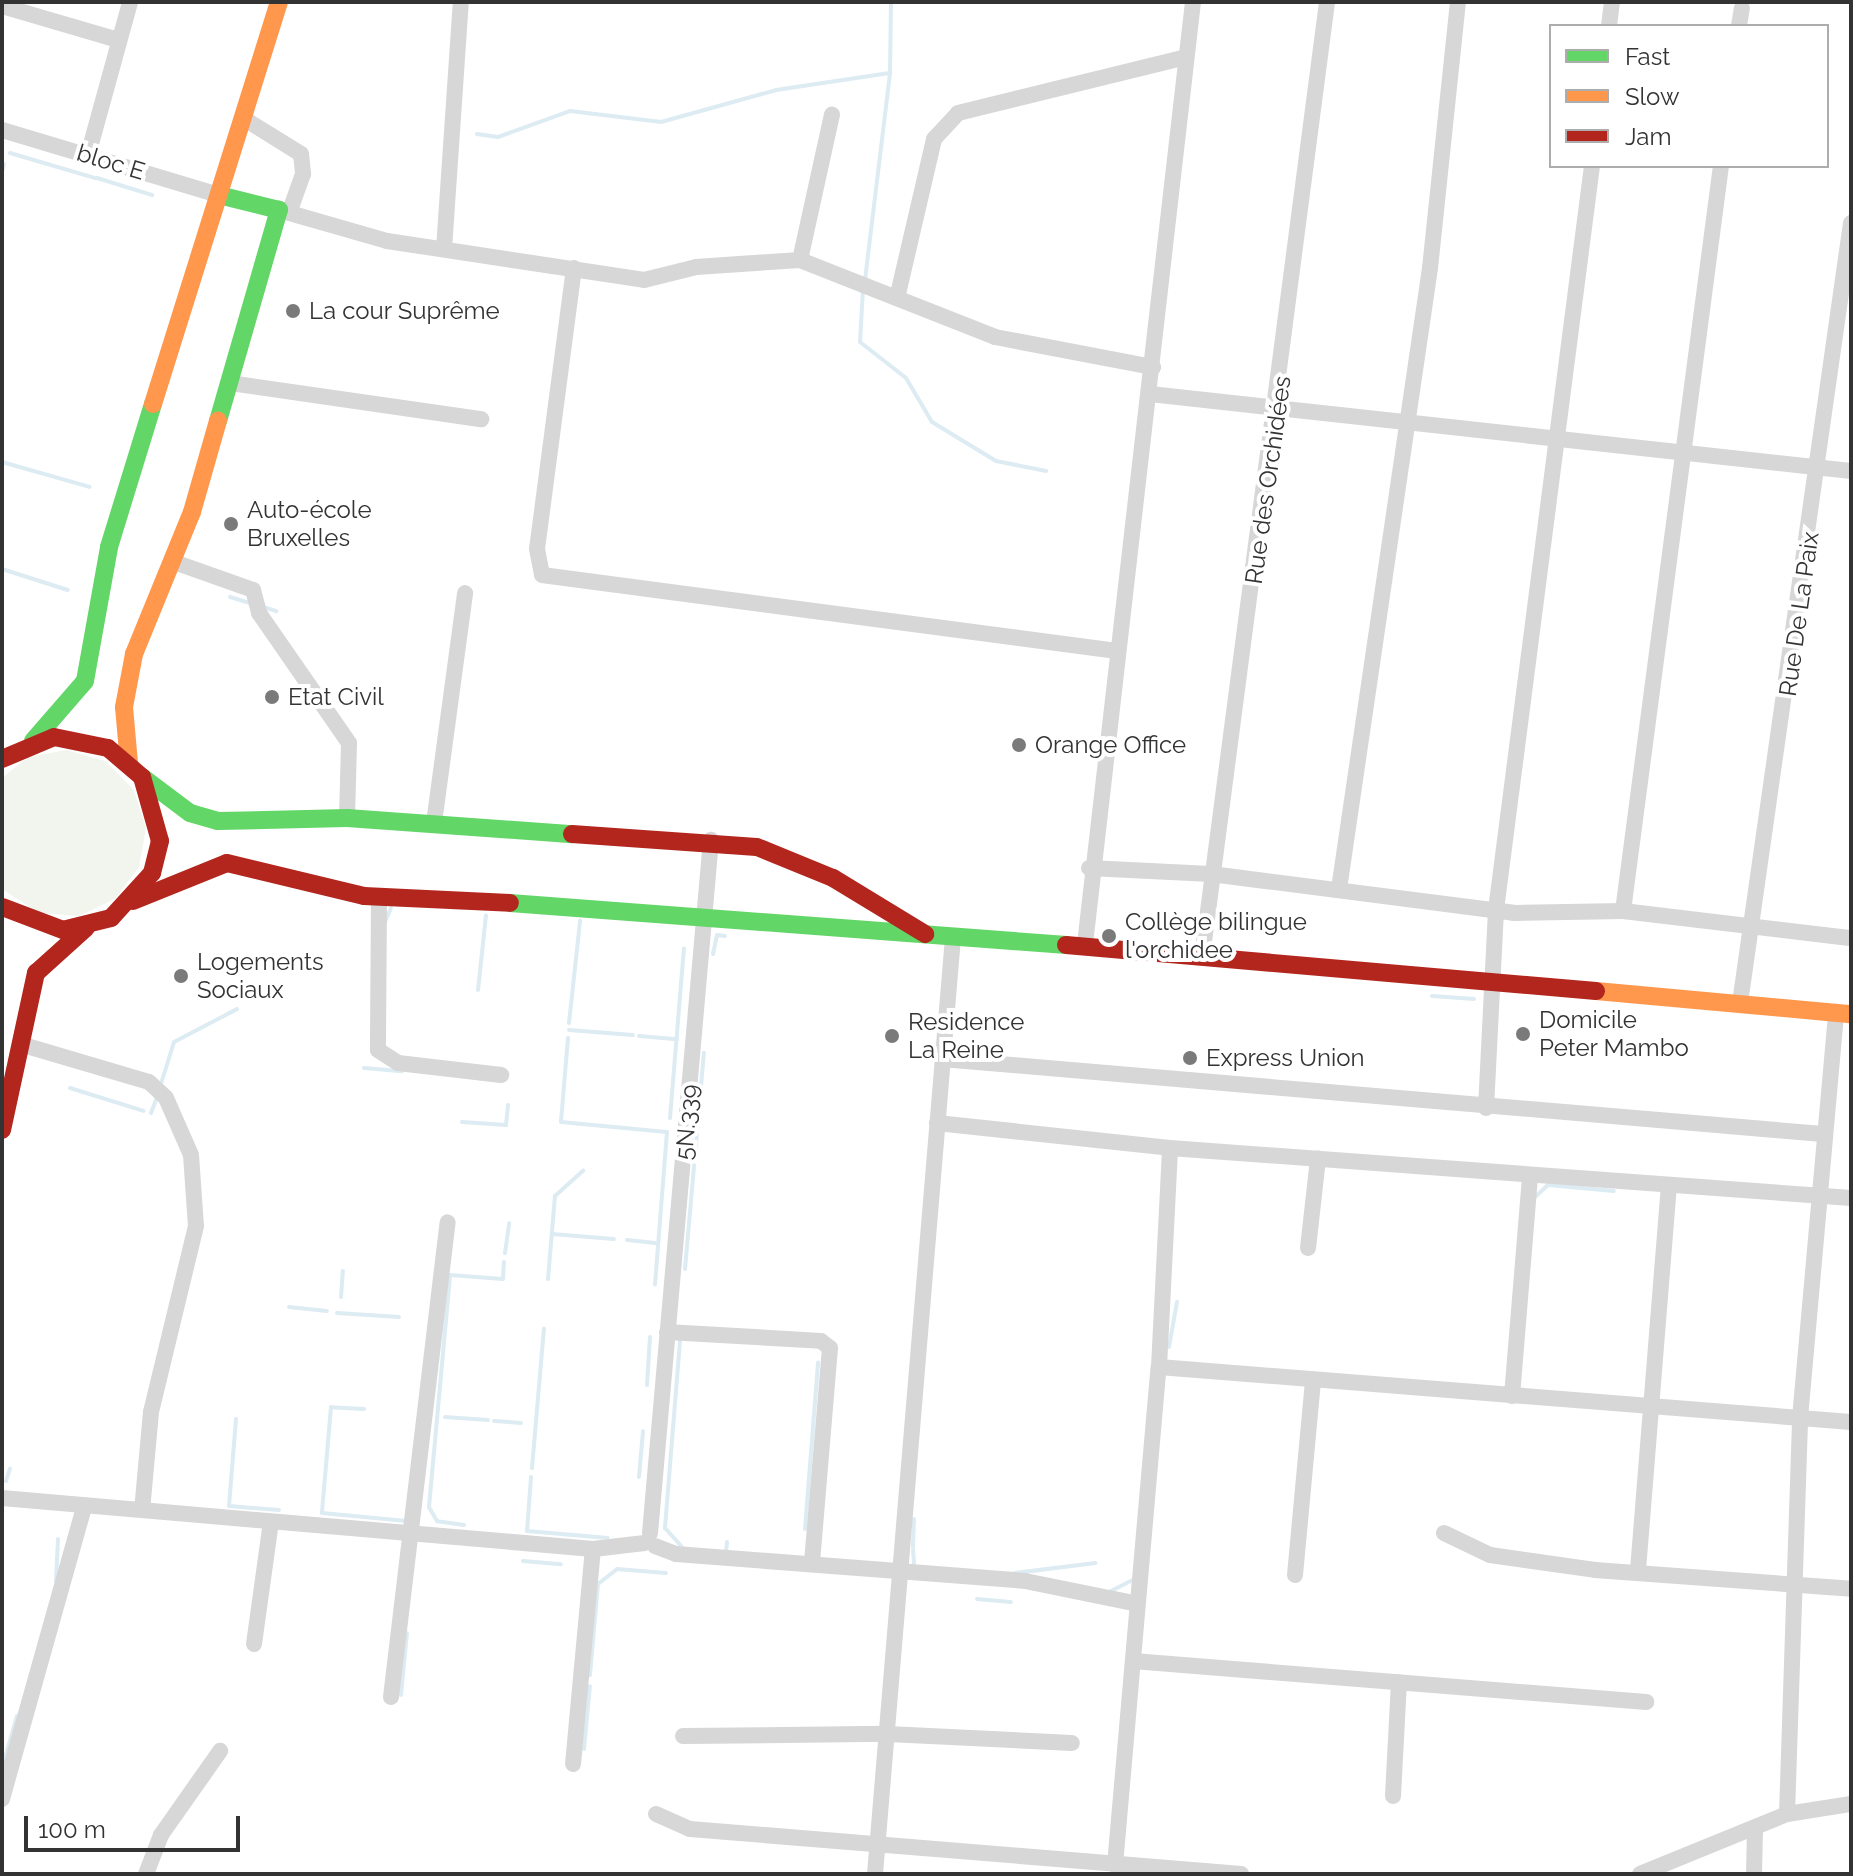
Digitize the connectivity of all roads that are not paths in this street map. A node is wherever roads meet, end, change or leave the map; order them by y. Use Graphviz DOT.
graph roads {
  1 [pos="130,2"];
  2 [pos="279,2"];
  3 [pos="461,2"];
  4 [pos="1193,2"];
  5 [pos="1327,2"];
  6 [pos="1458,2"];
  7 [pos="1612,2"];
  8 [pos="2,6"];
  9 [pos="1742,8"];
  10 [pos="1609,24"];
  11 [pos="1739,24"];
  12 [pos="118,40"];
  13 [pos="1182,58"];
  14 [pos="832,114"];
  15 [pos="243,118"];
  16 [pos="2,130"];
  17 [pos="88,155"];
  18 [pos="1592,168"];
  19 [pos="1721,168"];
  20 [pos="219,195"];
  21 [pos="284,212"];
  22 [pos="1851,223"];
  23 [pos="444,249"];
  24 [pos="800,260"];
  25 [pos="574,268"];
  26 [pos="898,294"];
  27 [pos="1153,367"];
  28 [pos="230,383"];
  29 [pos="1150,394"];
  30 [pos="1278,412"];
  31 [pos="481,419"];
  32 [pos="1407,426"];
  33 [pos="1559,438"];
  34 [pos="1684,456"];
  35 [pos="1820,467"];
  36 [pos="1851,471"];
  37 [pos="174,562"];
  38 [pos="465,593"];
  39 [pos="1117,651"];
  40 [pos="33,741"];
  41 [pos="5,755"];
  42 [pos="135,770"];
  43 [pos="347,818"];
  44 [pos="434,823"];
  45 [pos="711,840"];
  46 [pos="1089,868"];
  47 [pos="1211,874"];
  48 [pos="1339,889"];
  49 [pos="379,897"];
  50 [pos="133,901"];
  51 [pos="2,907"];
  52 [pos="1496,910"];
  53 [pos="1623,911"];
  54 [pos="706,913"];
  55 [pos="1753,927"];
  56 [pos="86,928"];
  57 [pos="929,936"];
  58 [pos="953,938"];
  59 [pos="1851,938"];
  60 [pos="1085,944"];
  61 [pos="1202,957"];
  62 [pos="1492,980"];
  63 [pos="1740,1003"];
  64 [pos="1844,1013"];
  65 [pos="20,1044"];
  66 [pos="942,1059"];
  67 [pos="501,1075"];
  68 [pos="1486,1108"];
  69 [pos="937,1123"];
  70 [pos="2,1130"];
  71 [pos="1823,1134"];
  72 [pos="1170,1148"];
  73 [pos="1318,1159"];
  74 [pos="1530,1176"];
  75 [pos="1669,1187"];
  76 [pos="1822,1196"];
  77 [pos="1851,1198"];
  78 [pos="448,1222"];
  79 [pos="1308,1248"];
  80 [pos="667,1332"];
  81 [pos="1159,1367"];
  82 [pos="1313,1380"];
  83 [pos="1512,1396"];
  84 [pos="1651,1408"];
  85 [pos="1800,1418"];
  86 [pos="1851,1422"];
  87 [pos="2,1498"];
  88 [pos="84,1507"];
  89 [pos="142,1510"];
  90 [pos="271,1522"];
  91 [pos="1444,1533"];
  92 [pos="414,1534"];
  93 [pos="650,1541"];
  94 [pos="593,1549"];
  95 [pos="812,1564"];
  96 [pos="1638,1570"];
  97 [pos="900,1574"];
  98 [pos="1295,1575"];
  99 [pos="1798,1585"];
  100 [pos="1851,1589"];
  101 [pos="1133,1603"];
  102 [pos="254,1644"];
  103 [pos="1133,1661"];
  104 [pos="1399,1682"];
  105 [pos="391,1697"];
  106 [pos="1646,1702"];
  107 [pos="888,1734"];
  108 [pos="683,1736"];
  109 [pos="1072,1743"];
  110 [pos="220,1751"];
  111 [pos="573,1764"];
  112 [pos="1393,1796"];
  113 [pos="2,1799"];
  114 [pos="1851,1804"];
  115 [pos="656,1814"];
  116 [pos="1787,1814"];
  117 [pos="1755,1830"];
  118 [pos="878,1842"];
  119 [pos="1115,1865"];
  120 [pos="146,1874"];
  121 [pos="875,1874"];
  122 [pos="1241,1874"];
  123 [pos="1640,1874"];
  124 [pos="1754,1874"];
  1 -- 12 [label="street"];
  2 -- 15 [label="main road"];
  3 -- 23 [label="street"];
  4 -- 13 [label="street"];
  5 -- 30 [label="street, Rue des Orchidées"];
  6 -- 32 [label="street"];
  7 -- 10 [label="street"];
  8 -- 12 [label="street"];
  9 -- 11 [label="street"];
  12 -- 17 [label="street"];
  13 -- 26 [label="street"];
  13 -- 27 [label="street"];
  14 -- 24 [label="street"];
  15 -- 20 [label="main road"];
  15 -- 21 [label="street"];
  16 -- 17 [label="street, bloc E"];
  17 -- 20 [label="street, bloc E"];
  18 -- 33 [label="street"];
  19 -- 34 [label="street"];
  20 -- 21 [label="main road"];
  20 -- 40 [label="main road"];
  21 -- 23 [label="street"];
  21 -- 28 [label="main road"];
  22 -- 35 [label="street, Rue De La Paix"];
  23 -- 25 [label="street"];
  24 -- 25 [label="street"];
  24 -- 26 [label="street"];
  25 -- 39 [label="street"];
  26 -- 27 [label="street"];
  27 -- 29 [label="street"];
  28 -- 31 [label="street"];
  28 -- 37 [label="main road"];
  29 -- 30 [label="street"];
  29 -- 39 [label="street"];
  30 -- 32 [label="street"];
  30 -- 47 [label="street, Rue des Orchidées"];
  32 -- 33 [label="street"];
  32 -- 48 [label="street"];
  33 -- 34 [label="street"];
  33 -- 52 [label="street"];
  34 -- 35 [label="street"];
  34 -- 53 [label="street"];
  35 -- 36 [label="street"];
  35 -- 55 [label="street, Rue De La Paix"];
  37 -- 42 [label="main road"];
  37 -- 43 [label="street"];
  38 -- 44 [label="street"];
  39 -- 46 [label="street"];
  40 -- 41 [label="main road"];
  40 -- 42 [label="main road"];
  42 -- 43 [label="main road"];
  42 -- 50 [label="main road"];
  43 -- 44 [label="main road"];
  44 -- 45 [label="main road"];
  45 -- 54 [label="street, 5N.339"];
  45 -- 57 [label="main road"];
  46 -- 47 [label="street"];
  46 -- 60 [label="street"];
  47 -- 48 [label="street"];
  47 -- 61 [label="street, Rue des Orchidées"];
  48 -- 52 [label="street"];
  49 -- 50 [label="main road"];
  49 -- 54 [label="main road"];
  49 -- 67 [label="street"];
  50 -- 56 [label="main road"];
  51 -- 56 [label="main road"];
  52 -- 53 [label="street"];
  52 -- 62 [label="street"];
  53 -- 55 [label="street"];
  54 -- 57 [label="main road"];
  54 -- 80 [label="street, 5N.339"];
  55 -- 59 [label="street"];
  55 -- 63 [label="street, Rue De La Paix"];
  56 -- 65 [label="main road"];
  57 -- 58 [label="main road"];
  58 -- 60 [label="main road"];
  58 -- 66 [label="street"];
  60 -- 61 [label="main road"];
  61 -- 62 [label="main road"];
  62 -- 63 [label="main road"];
  62 -- 68 [label="street"];
  63 -- 64 [label="main road"];
  64 -- 71 [label="street"];
  65 -- 70 [label="main road"];
  65 -- 89 [label="street"];
  66 -- 68 [label="street"];
  66 -- 69 [label="street"];
  68 -- 71 [label="street"];
  69 -- 72 [label="street"];
  69 -- 97 [label="street"];
  71 -- 76 [label="street"];
  72 -- 73 [label="street"];
  72 -- 81 [label="street"];
  73 -- 74 [label="street"];
  73 -- 79 [label="street"];
  74 -- 75 [label="street"];
  74 -- 83 [label="street"];
  75 -- 76 [label="street"];
  75 -- 84 [label="street"];
  76 -- 77 [label="street"];
  76 -- 85 [label="street"];
  78 -- 92 [label="street"];
  80 -- 93 [label="street, 5N.339"];
  80 -- 95 [label="street"];
  81 -- 82 [label="street"];
  81 -- 101 [label="street"];
  82 -- 83 [label="street"];
  82 -- 98 [label="street"];
  83 -- 84 [label="street"];
  84 -- 85 [label="street"];
  84 -- 96 [label="street"];
  85 -- 86 [label="street"];
  85 -- 99 [label="street"];
  87 -- 88 [label="street"];
  88 -- 89 [label="street"];
  88 -- 113 [label="street"];
  89 -- 90 [label="street"];
  90 -- 92 [label="street"];
  90 -- 102 [label="street"];
  91 -- 96 [label="street"];
  92 -- 94 [label="street"];
  92 -- 105 [label="street"];
  93 -- 94 [label="street"];
  93 -- 95 [label="street"];
  94 -- 111 [label="street"];
  95 -- 97 [label="street"];
  96 -- 99 [label="street"];
  97 -- 101 [label="street"];
  97 -- 107 [label="street"];
  99 -- 100 [label="street"];
  99 -- 116 [label="street"];
  101 -- 103 [label="street"];
  103 -- 104 [label="street"];
  103 -- 119 [label="street"];
  104 -- 106 [label="street"];
  104 -- 112 [label="street"];
  107 -- 108 [label="street"];
  107 -- 109 [label="street"];
  107 -- 118 [label="street"];
  110 -- 120 [label="street"];
  114 -- 116 [label="street"];
  115 -- 118 [label="street"];
  116 -- 117 [label="street"];
  117 -- 123 [label="street"];
  117 -- 124 [label="street"];
  118 -- 119 [label="street"];
  118 -- 121 [label="street"];
  119 -- 122 [label="street"];
}
